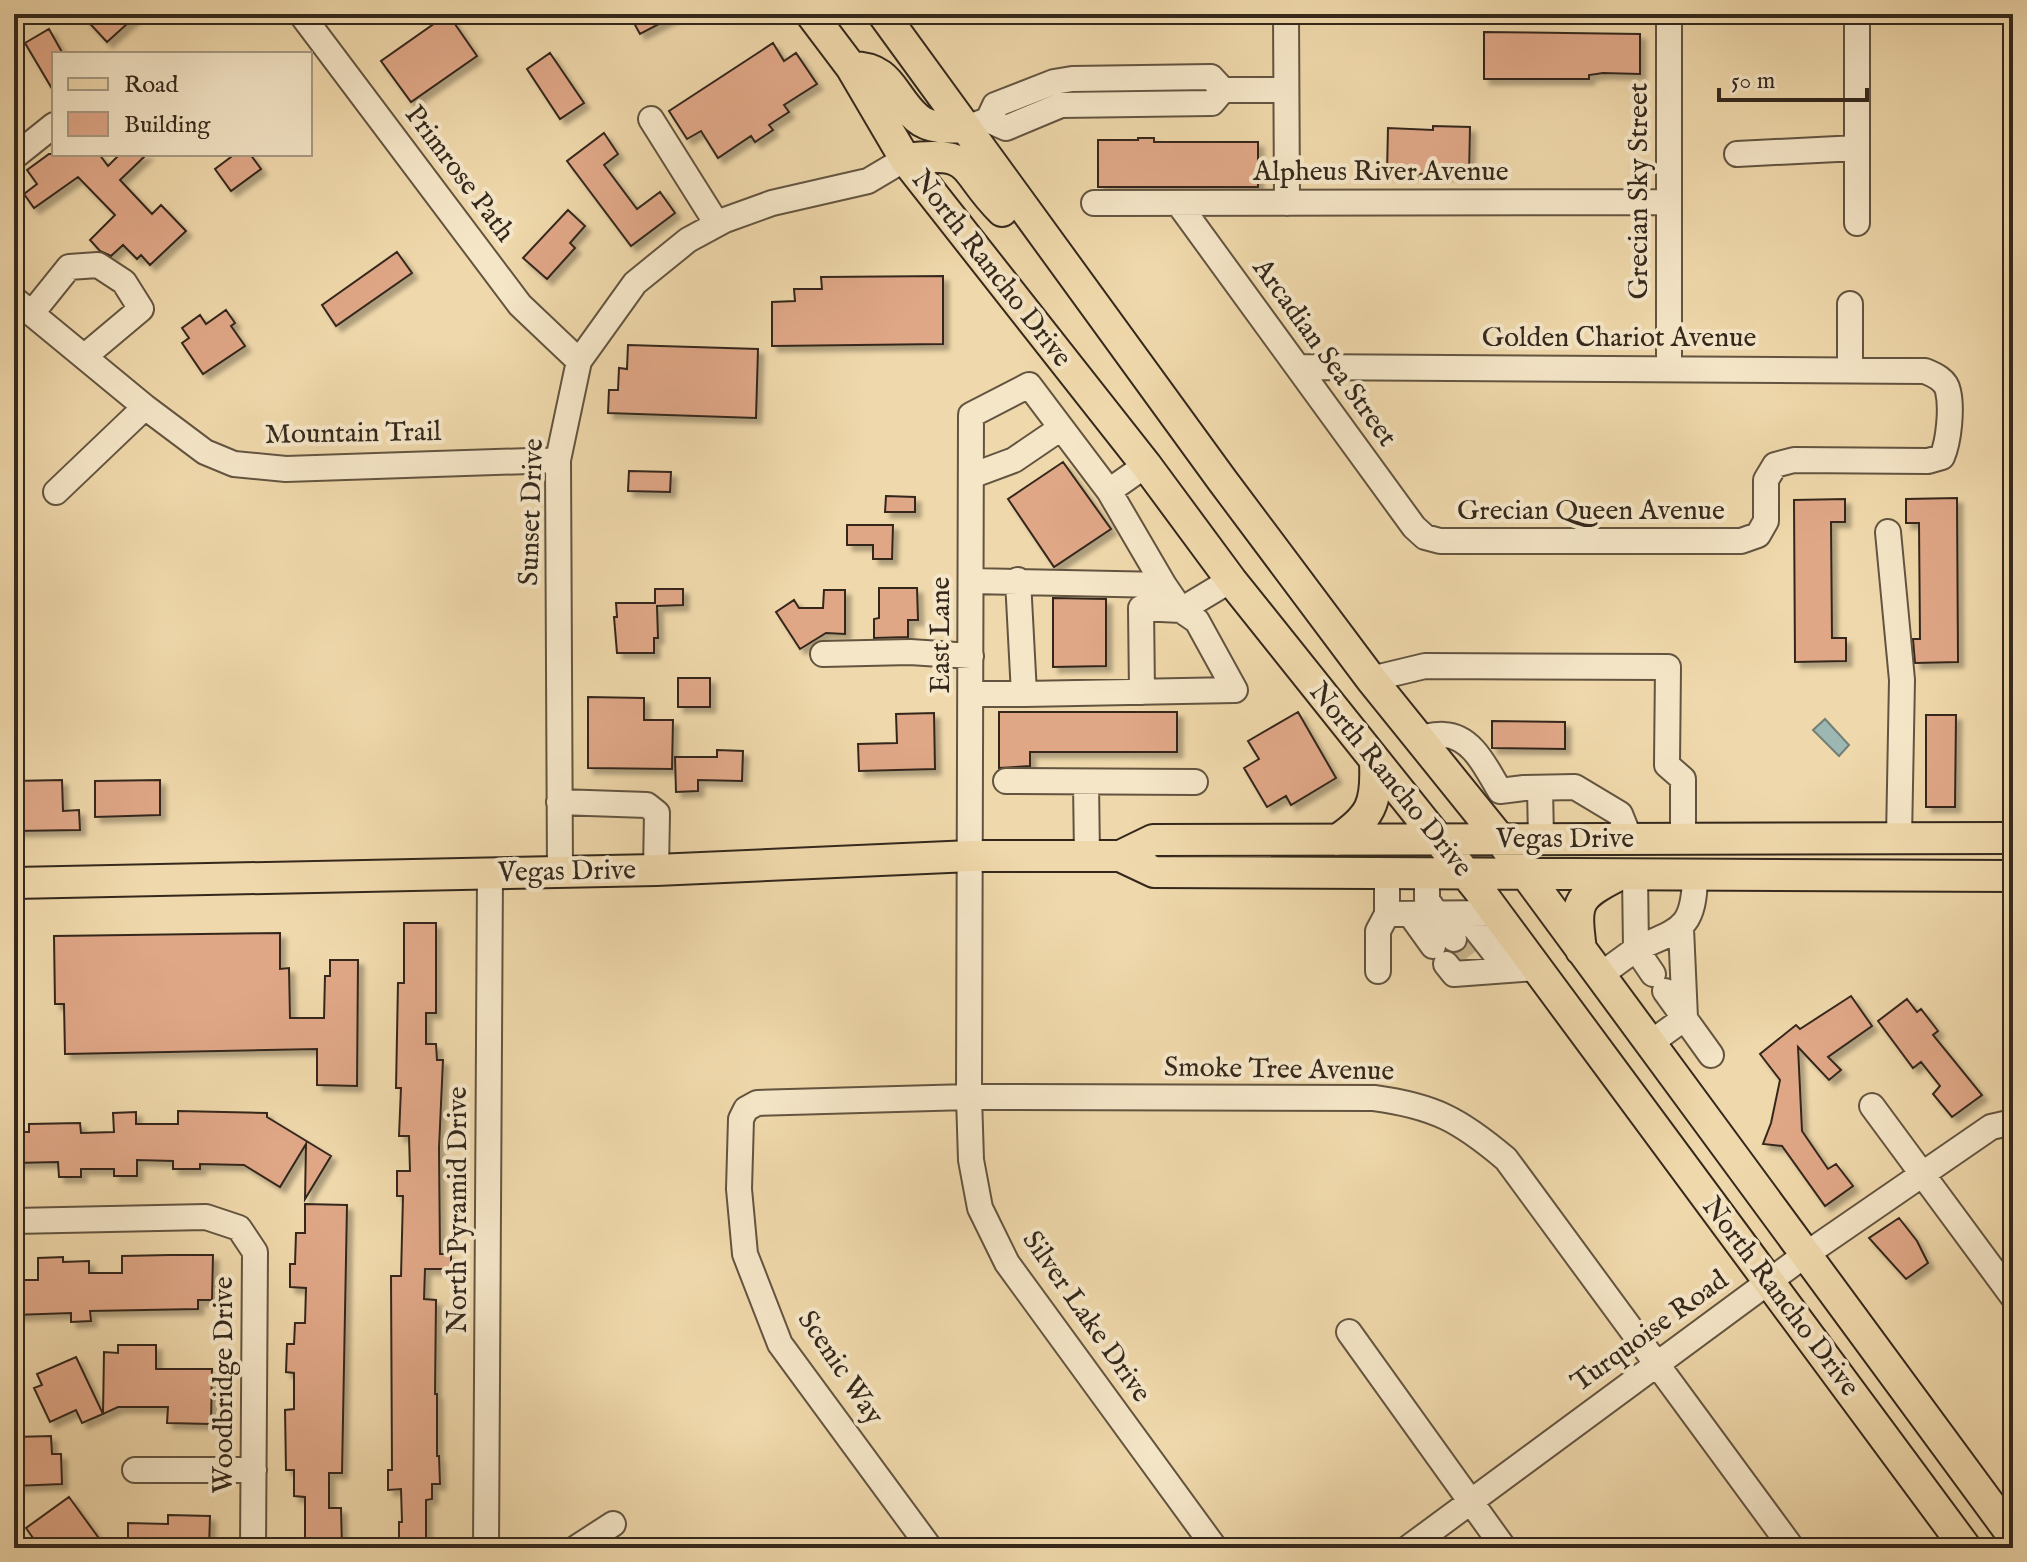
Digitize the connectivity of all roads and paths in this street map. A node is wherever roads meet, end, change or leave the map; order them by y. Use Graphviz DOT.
graph roads {
  1 [pos="301,14"];
  2 [pos="811,14"];
  3 [pos="883,14"];
  4 [pos="1286,14"];
  5 [pos="1669,14"];
  6 [pos="1857,14"];
  7 [pos="851,67"];
  8 [pos="1177,77"];
  9 [pos="1223,90"];
  10 [pos="1286,90"];
  11 [pos="1178,103"];
  12 [pos="651,119"];
  13 [pos="976,124"];
  14 [pos="52,127"];
  15 [pos="1857,148"];
  16 [pos="1737,154"];
  17 [pos="14,157"];
  18 [pos="905,159"];
  19 [pos="1668,202"];
  20 [pos="1094,203"];
  21 [pos="1178,203"];
  22 [pos="1287,203"];
  23 [pos="1031,220"];
  24 [pos="1857,223"];
  25 [pos="717,224"];
  26 [pos="1850,304"];
  27 [pos="23,306"];
  28 [pos="85,356"];
  29 [pos="579,361"];
  30 [pos="1298,367"];
  31 [pos="1669,367"];
  32 [pos="1850,370"];
  33 [pos="145,407"];
  34 [pos="1061,428"];
  35 [pos="558,460"];
  36 [pos="1146,465"];
  37 [pos="971,476"];
  38 [pos="1109,491"];
  39 [pos="56,492"];
  40 [pos="1888,532"];
  41 [pos="1758,535"];
  42 [pos="1425,537"];
  43 [pos="1018,580"];
  44 [pos="1231,580"];
  45 [pos="971,581"];
  46 [pos="1164,585"];
  47 [pos="1181,610"];
  48 [pos="823,654"];
  49 [pos="971,656"];
  50 [pos="1371,679"];
  51 [pos="1142,692"];
  52 [pos="971,694"];
  53 [pos="1024,694"];
  54 [pos="1418,738"];
  55 [pos="1375,763"];
  56 [pos="1006,781"];
  57 [pos="1086,782"];
  58 [pos="1195,782"];
  59 [pos="1540,788"];
  60 [pos="1500,791"];
  61 [pos="559,802"];
  62 [pos="1474,809"];
  63 [pos="1899,838"];
  64 [pos="2013,838"];
  65 [pos="1500,839"];
  66 [pos="1541,839"];
  67 [pos="1630,839"];
  68 [pos="1683,839"];
  69 [pos="1337,840"];
  70 [pos="1439,840"];
  71 [pos="971,856"];
  72 [pos="1087,856"];
  73 [pos="1120,856"];
  74 [pos="656,870"];
  75 [pos="560,872"];
  76 [pos="490,873"];
  77 [pos="1387,874"];
  78 [pos="1427,874"];
  79 [pos="1465,874"];
  80 [pos="1525,875"];
  81 [pos="1627,875"];
  82 [pos="1695,876"];
  83 [pos="2013,876"];
  84 [pos="14,883"];
  85 [pos="1496,913"];
  86 [pos="1398,914"];
  87 [pos="1436,914"];
  88 [pos="1464,914"];
  89 [pos="1681,928"];
  90 [pos="1636,949"];
  91 [pos="1581,950"];
  92 [pos="1456,955"];
  93 [pos="1522,969"];
  94 [pos="1378,971"];
  95 [pos="1599,976"];
  96 [pos="1685,1018"];
  97 [pos="1649,1044"];
  98 [pos="1711,1055"];
  99 [pos="969,1097"];
  100 [pos="1872,1106"];
  101 [pos="746,1109"];
  102 [pos="2013,1122"];
  103 [pos="1923,1174"];
  104 [pos="14,1221"];
  105 [pos="1805,1255"];
  106 [pos="1769,1281"];
  107 [pos="2013,1297"];
  108 [pos="1349,1332"];
  109 [pos="1656,1364"];
  110 [pos="135,1470"];
  111 [pos="254,1470"];
  112 [pos="1470,1501"];
  113 [pos="613,1524"];
  114 [pos="2013,1536"];
  115 [pos="253,1548"];
  116 [pos="486,1548"];
  117 [pos="576,1548"];
  118 [pos="930,1548"];
  119 [pos="1215,1548"];
  120 [pos="1408,1548"];
  121 [pos="1504,1548"];
  122 [pos="1792,1548"];
  123 [pos="1966,1548"];
  1 -- 29 [label="street, Primrose Path"];
  2 -- 7 [label="main road, North Rancho Drive"];
  3 -- 13 [label="main road, North Rancho Drive"];
  4 -- 10 [label="street"];
  5 -- 19 [label="street, Grecian Sky Street"];
  6 -- 15 [label="street"];
  7 -- 13 [label="main road"];
  7 -- 18 [label="main road, North Rancho Drive"];
  8 -- 9 [label="street"];
  8 -- 11 [label="street"];
  8 -- 13 [label="street"];
  9 -- 10 [label="street"];
  9 -- 11 [label="street"];
  10 -- 22 [label="street"];
  11 -- 13 [label="street"];
  12 -- 25 [label="street"];
  13 -- 23 [label="main road, North Rancho Drive"];
  14 -- 17 [label="street"];
  15 -- 16 [label="street"];
  15 -- 24 [label="street"];
  18 -- 23 [label="main road"];
  18 -- 25 [label="street, Sunset Drive"];
  18 -- 36 [label="main road, North Rancho Drive"];
  19 -- 22 [label="street, Alpheus River Avenue"];
  19 -- 31 [label="street, Grecian Sky Street"];
  20 -- 21 [label="street, Alpheus River Avenue"];
  21 -- 22 [label="street, Alpheus River Avenue"];
  21 -- 30 [label="street, Arcadian Sea Street"];
  23 -- 50 [label="main road, North Rancho Drive"];
  25 -- 29 [label="street, Sunset Drive"];
  26 -- 32 [label="street"];
  27 -- 28 [label="street, Mountain Trail"];
  27 -- 28 [label="street"];
  28 -- 33 [label="street, Mountain Trail"];
  29 -- 35 [label="street, Sunset Drive"];
  30 -- 31 [label="street, Golden Chariot Avenue"];
  30 -- 42 [label="street, Arcadian Sea Street"];
  31 -- 32 [label="street, Golden Chariot Avenue"];
  32 -- 41 [label="street, Golden Chariot Avenue"];
  33 -- 35 [label="street, Mountain Trail"];
  33 -- 39 [label="street"];
  34 -- 37 [label="street"];
  34 -- 37 [label="street, East Lane"];
  34 -- 38 [label="street"];
  35 -- 61 [label="street, Sunset Drive"];
  36 -- 38 [label="street"];
  36 -- 44 [label="main road, North Rancho Drive"];
  37 -- 45 [label="street, East Lane"];
  38 -- 46 [label="street"];
  40 -- 63 [label="street"];
  41 -- 42 [label="street, Grecian Queen Avenue"];
  43 -- 45 [label="street"];
  43 -- 46 [label="street"];
  43 -- 53 [label="street"];
  44 -- 47 [label="street"];
  44 -- 55 [label="main road, North Rancho Drive"];
  45 -- 49 [label="street, East Lane"];
  46 -- 47 [label="street"];
  47 -- 51 [label="street"];
  47 -- 51 [label="street"];
  48 -- 49 [label="street"];
  49 -- 52 [label="street, East Lane"];
  50 -- 54 [label="main road, North Rancho Drive"];
  50 -- 68 [label="street"];
  51 -- 53 [label="street"];
  52 -- 53 [label="street"];
  52 -- 71 [label="street, East Lane"];
  54 -- 60 [label="street"];
  54 -- 62 [label="main road, North Rancho Drive"];
  55 -- 69 [label="main road"];
  55 -- 70 [label="main road, North Rancho Drive"];
  56 -- 57 [label="street"];
  57 -- 58 [label="street"];
  57 -- 72 [label="street"];
  59 -- 60 [label="street"];
  59 -- 66 [label="street"];
  59 -- 67 [label="street"];
  60 -- 62 [label="street"];
  61 -- 74 [label="street"];
  61 -- 75 [label="street, Sunset Drive"];
  62 -- 65 [label="main road, North Rancho Drive"];
  63 -- 64 [label="main road, Vegas Drive"];
  63 -- 68 [label="main road, Vegas Drive"];
  65 -- 66 [label="main road, Vegas Drive"];
  65 -- 70 [label="main road, Vegas Drive"];
  65 -- 80 [label="main road, North Rancho Drive"];
  66 -- 67 [label="main road, Vegas Drive"];
  67 -- 68 [label="main road, Vegas Drive"];
  69 -- 70 [label="main road, Vegas Drive"];
  69 -- 73 [label="main road, Vegas Drive"];
  70 -- 79 [label="main road, North Rancho Drive"];
  71 -- 72 [label="main road, Vegas Drive"];
  71 -- 74 [label="main road, Vegas Drive"];
  71 -- 99 [label="street, Silver Lake Drive"];
  72 -- 73 [label="main road, Vegas Drive"];
  73 -- 77 [label="main road, Vegas Drive"];
  74 -- 75 [label="main road, Vegas Drive"];
  75 -- 76 [label="main road, Vegas Drive"];
  76 -- 84 [label="main road, Vegas Drive"];
  76 -- 116 [label="street, North Pyramid Drive"];
  77 -- 78 [label="main road, Vegas Drive"];
  77 -- 86 [label="street"];
  78 -- 79 [label="main road, Vegas Drive"];
  78 -- 87 [label="street"];
  79 -- 80 [label="main road, Vegas Drive"];
  79 -- 85 [label="main road, North Rancho Drive"];
  80 -- 81 [label="main road, Vegas Drive"];
  80 -- 91 [label="main road, North Rancho Drive"];
  81 -- 82 [label="main road, Vegas Drive"];
  81 -- 90 [label="street"];
  81 -- 91 [label="main road"];
  82 -- 83 [label="main road, Vegas Drive"];
  82 -- 89 [label="street"];
  85 -- 88 [label="street"];
  85 -- 93 [label="main road, North Rancho Drive"];
  86 -- 87 [label="street"];
  86 -- 92 [label="street"];
  86 -- 94 [label="street"];
  87 -- 88 [label="street"];
  87 -- 92 [label="street"];
  88 -- 93 [label="street"];
  89 -- 90 [label="street"];
  89 -- 96 [label="street"];
  90 -- 95 [label="street"];
  90 -- 96 [label="street"];
  91 -- 95 [label="main road, North Rancho Drive"];
  92 -- 93 [label="street"];
  93 -- 106 [label="main road, North Rancho Drive"];
  95 -- 97 [label="main road, North Rancho Drive"];
  96 -- 97 [label="street"];
  96 -- 98 [label="street"];
  97 -- 105 [label="main road, North Rancho Drive"];
  99 -- 101 [label="street, Smoke Tree Avenue"];
  99 -- 109 [label="street, Smoke Tree Avenue"];
  99 -- 119 [label="street, Silver Lake Drive"];
  100 -- 103 [label="street"];
  101 -- 118 [label="street, Scenic Way"];
  102 -- 103 [label="street, Turquoise Road"];
  103 -- 105 [label="street, Turquoise Road"];
  103 -- 107 [label="street"];
  104 -- 111 [label="street, Woodbridge Drive"];
  105 -- 106 [label="street, Turquoise Road"];
  105 -- 114 [label="main road, North Rancho Drive"];
  106 -- 109 [label="street, Turquoise Road"];
  106 -- 123 [label="main road, North Rancho Drive"];
  108 -- 112 [label="street"];
  109 -- 112 [label="street, Turquoise Road"];
  109 -- 122 [label="street, Smoke Tree Avenue"];
  110 -- 111 [label="street"];
  111 -- 115 [label="street, Woodbridge Drive"];
  112 -- 120 [label="street, Turquoise Road"];
  112 -- 121 [label="street"];
  113 -- 117 [label="street"];
}
